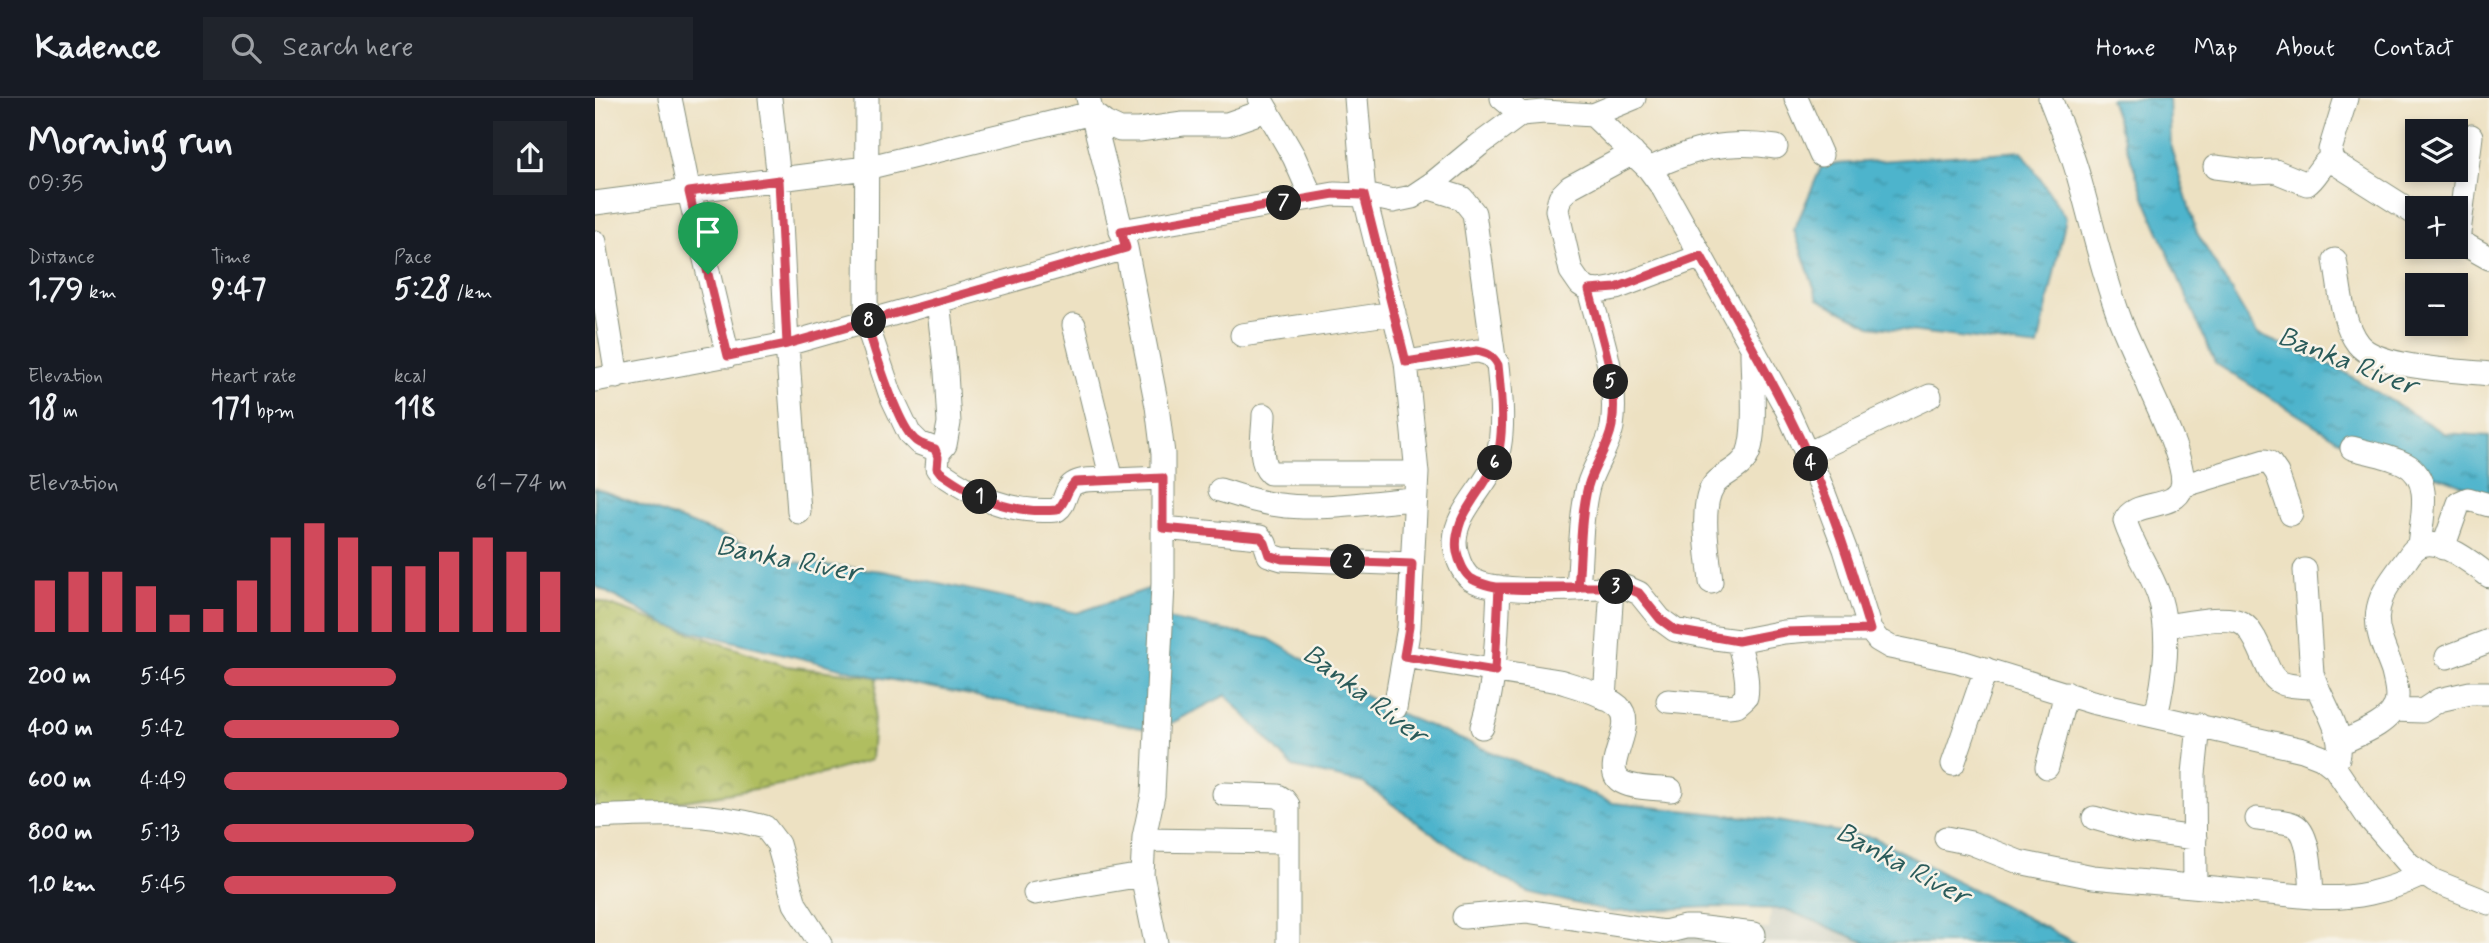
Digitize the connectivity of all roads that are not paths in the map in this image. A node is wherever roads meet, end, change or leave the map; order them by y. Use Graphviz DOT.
graph roads {
  1 [pos="670,98"];
  2 [pos="770,98"];
  3 [pos="867,98"];
  4 [pos="1356,98"];
  5 [pos="1502,98"];
  6 [pos="1634,98"];
  7 [pos="1796,98"];
  8 [pos="2050,98"];
  9 [pos="2346,98"];
  10 [pos="1264,104"];
  11 [pos="1090,106"];
  12 [pos="1521,114"];
  13 [pos="1593,116"];
  14 [pos="2471,136"];
  15 [pos="1776,147"];
  16 [pos="1821,155"];
  17 [pos="2331,158"];
  18 [pos="1641,161"];
  19 [pos="2215,167"];
  20 [pos="866,169"];
  21 [pos="779,180"];
  22 [pos="1427,187"];
  23 [pos="689,192"];
  24 [pos="1364,195"];
  25 [pos="2463,196"];
  26 [pos="1312,198"];
  27 [pos="595,203"];
  28 [pos="2405,207"];
  29 [pos="1123,239"];
  30 [pos="595,242"];
  31 [pos="2468,246"];
  32 [pos="1701,256"];
  33 [pos="2489,258"];
  34 [pos="2335,260"];
  35 [pos="1589,290"];
  36 [pos="938,301"];
  37 [pos="1394,313"];
  38 [pos="866,322"];
  39 [pos="1074,325"];
  40 [pos="1242,335"];
  41 [pos="787,344"];
  42 [pos="1752,349"];
  43 [pos="728,356"];
  44 [pos="1495,358"];
  45 [pos="1406,362"];
  46 [pos="2489,374"];
  47 [pos="606,379"];
  48 [pos="1930,396"];
  49 [pos="1264,415"];
  50 [pos="2352,448"];
  51 [pos="937,453"];
  52 [pos="1807,454"];
  53 [pos="1417,472"];
  54 [pos="1163,478"];
  55 [pos="1112,480"];
  56 [pos="2182,486"];
  57 [pos="1220,490"];
  58 [pos="1415,499"];
  59 [pos="2489,505"];
  60 [pos="799,512"];
  61 [pos="2291,514"];
  62 [pos="1163,528"];
  63 [pos="2419,546"];
  64 [pos="2443,548"];
  65 [pos="1412,564"];
  66 [pos="2305,570"];
  67 [pos="2489,576"];
  68 [pos="1711,582"];
  69 [pos="1499,587"];
  70 [pos="1612,587"];
  71 [pos="1578,588"];
  72 [pos="2165,626"];
  73 [pos="1870,630"];
  74 [pos="1738,641"];
  75 [pos="2489,641"];
  76 [pos="1404,656"];
  77 [pos="2447,657"];
  78 [pos="1986,669"];
  79 [pos="1495,671"];
  80 [pos="2316,687"];
  81 [pos="2489,693"];
  82 [pos="2066,694"];
  83 [pos="1605,699"];
  84 [pos="1668,701"];
  85 [pos="1395,708"];
  86 [pos="2393,710"];
  87 [pos="2157,716"];
  88 [pos="2199,725"];
  89 [pos="1482,727"];
  90 [pos="2340,743"];
  91 [pos="1953,764"];
  92 [pos="2047,767"];
  93 [pos="2335,768"];
  94 [pos="1671,790"];
  95 [pos="1224,794"];
  96 [pos="595,817"];
  97 [pos="2094,818"];
  98 [pos="2257,819"];
  99 [pos="1946,838"];
  100 [pos="2195,838"];
  101 [pos="1144,840"];
  102 [pos="1286,842"];
  103 [pos="2424,874"];
  104 [pos="1142,875"];
  105 [pos="2195,885"];
  106 [pos="1035,893"];
  107 [pos="2312,897"];
  108 [pos="2489,903"];
  109 [pos="1464,917"];
  110 [pos="1595,933"];
  111 [pos="1755,934"];
  112 [pos="820,943"];
  113 [pos="1156,943"];
  114 [pos="1288,943"];
  1 -- 23 [label="street"];
  2 -- 21 [label="street"];
  3 -- 20 [label="street"];
  4 -- 24 [label="street"];
  5 -- 12 [label="street"];
  6 -- 13 [label="street"];
  7 -- 16 [label="street"];
  8 -- 56 [label="street"];
  9 -- 17 [label="street"];
  10 -- 11 [label="street"];
  10 -- 26 [label="street"];
  11 -- 20 [label="street"];
  11 -- 29 [label="street"];
  12 -- 13 [label="street"];
  12 -- 22 [label="street"];
  13 -- 18 [label="street"];
  14 -- 25 [label="street"];
  15 -- 18 [label="street"];
  17 -- 19 [label="street"];
  17 -- 28 [label="street"];
  18 -- 32 [label="street"];
  18 -- 35 [label="street"];
  20 -- 21 [label="street"];
  20 -- 38 [label="street"];
  21 -- 23 [label="street"];
  21 -- 41 [label="street"];
  22 -- 24 [label="street"];
  22 -- 44 [label="street"];
  23 -- 27 [label="street"];
  23 -- 43 [label="street"];
  24 -- 26 [label="street"];
  24 -- 37 [label="street"];
  26 -- 29 [label="street"];
  29 -- 36 [label="street"];
  29 -- 54 [label="street"];
  30 -- 47 [label="street"];
  31 -- 33 [label="street"];
  32 -- 35 [label="street"];
  32 -- 42 [label="street"];
  34 -- 46 [label="street"];
  35 -- 71 [label="street"];
  36 -- 38 [label="street"];
  36 -- 51 [label="street"];
  37 -- 40 [label="street"];
  37 -- 45 [label="street"];
  38 -- 41 [label="street"];
  38 -- 51 [label="street"];
  39 -- 55 [label="street"];
  41 -- 43 [label="street"];
  41 -- 60 [label="street"];
  42 -- 52 [label="street"];
  42 -- 68 [label="street"];
  43 -- 47 [label="street"];
  44 -- 45 [label="street"];
  44 -- 69 [label="street"];
  45 -- 53 [label="street"];
  48 -- 52 [label="street"];
  49 -- 53 [label="street"];
  50 -- 63 [label="street"];
  51 -- 55 [label="street"];
  52 -- 73 [label="street"];
  53 -- 58 [label="street"];
  54 -- 55 [label="street"];
  54 -- 62 [label="street"];
  56 -- 61 [label="street"];
  56 -- 72 [label="street"];
  57 -- 58 [label="street"];
  58 -- 65 [label="street"];
  59 -- 64 [label="street"];
  62 -- 65 [label="street"];
  62 -- 101 [label="street"];
  63 -- 64 [label="street"];
  63 -- 86 [label="street"];
  64 -- 67 [label="street"];
  65 -- 76 [label="street"];
  66 -- 80 [label="street"];
  69 -- 71 [label="street"];
  69 -- 79 [label="street"];
  70 -- 71 [label="street"];
  70 -- 74 [label="street"];
  70 -- 83 [label="street"];
  72 -- 80 [label="street"];
  72 -- 87 [label="street"];
  73 -- 74 [label="street"];
  73 -- 78 [label="street"];
  74 -- 84 [label="street"];
  75 -- 77 [label="street"];
  76 -- 79 [label="street"];
  76 -- 85 [label="street"];
  78 -- 82 [label="street"];
  78 -- 91 [label="street"];
  79 -- 83 [label="street"];
  79 -- 89 [label="street"];
  80 -- 90 [label="street"];
  81 -- 86 [label="street"];
  82 -- 87 [label="street"];
  82 -- 92 [label="street"];
  83 -- 94 [label="street"];
  86 -- 90 [label="street"];
  87 -- 88 [label="street"];
  88 -- 93 [label="street"];
  88 -- 100 [label="street"];
  90 -- 93 [label="street"];
  93 -- 103 [label="street"];
  95 -- 102 [label="street"];
  96 -- 112 [label="street"];
  97 -- 100 [label="street"];
  98 -- 107 [label="street"];
  99 -- 105 [label="street"];
  100 -- 105 [label="street"];
  101 -- 102 [label="street"];
  101 -- 104 [label="street"];
  102 -- 114 [label="street"];
  103 -- 107 [label="street"];
  103 -- 108 [label="street"];
  104 -- 106 [label="street"];
  104 -- 113 [label="street"];
  105 -- 107 [label="street"];
  109 -- 110 [label="street"];
  110 -- 111 [label="street"];
}
